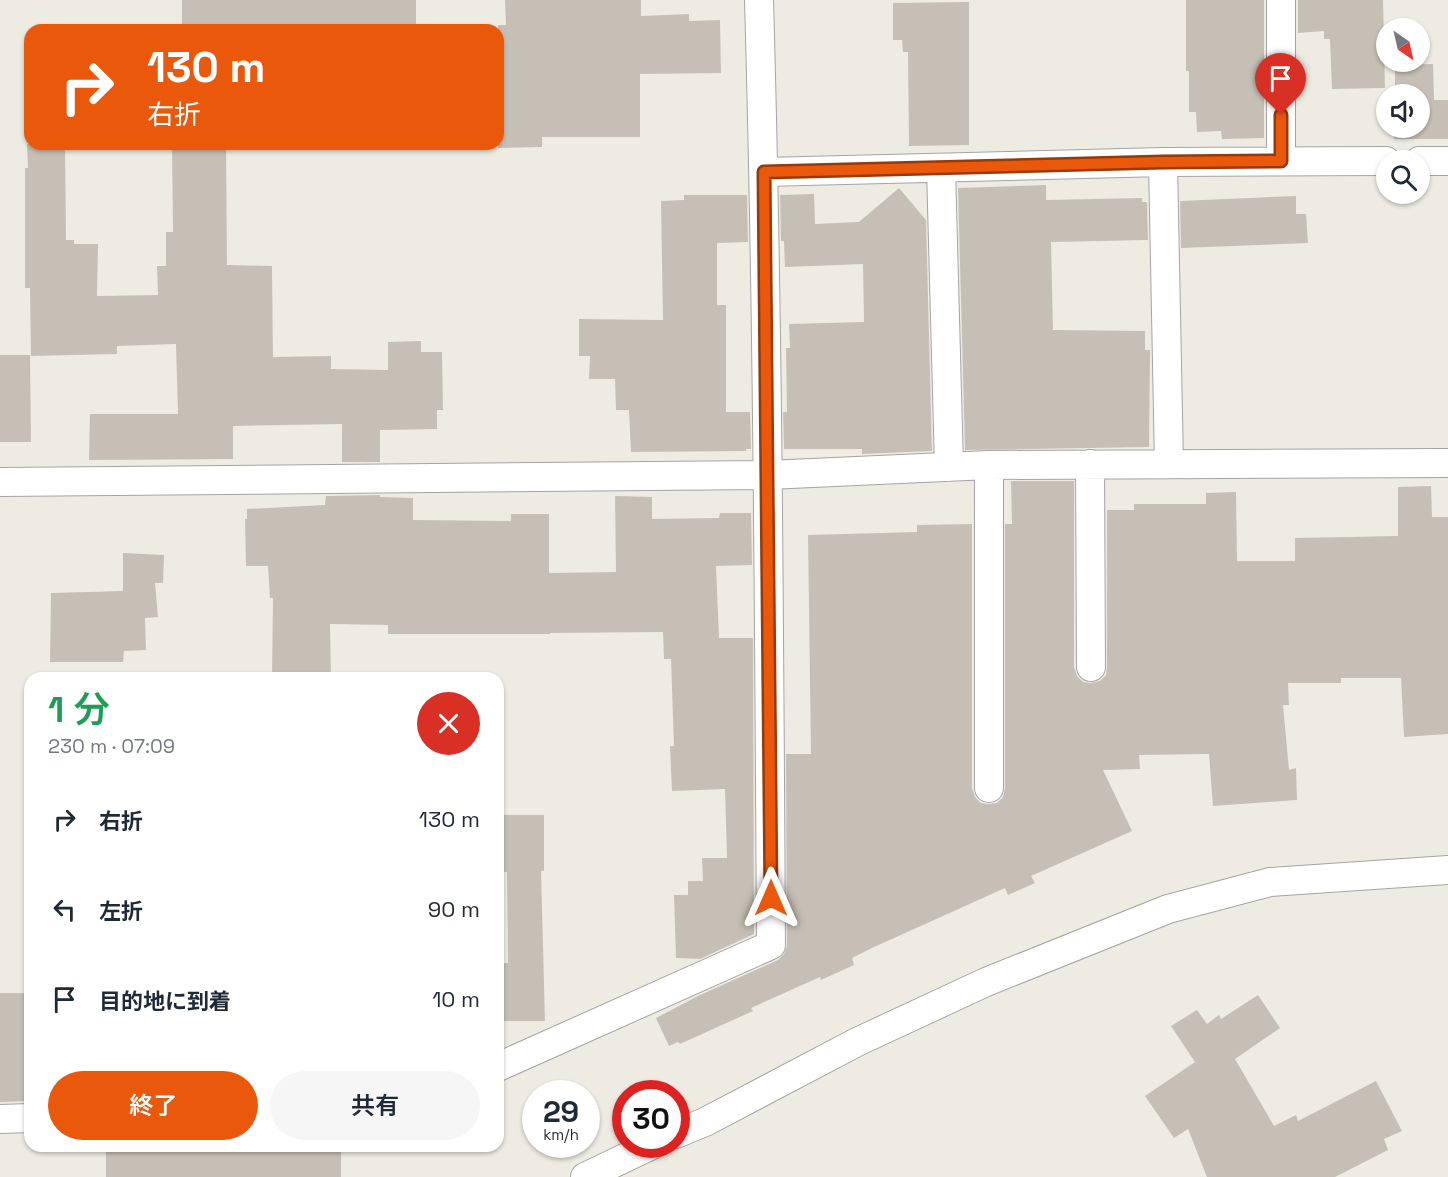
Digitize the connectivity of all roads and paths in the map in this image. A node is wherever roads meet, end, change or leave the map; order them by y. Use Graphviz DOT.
graph roads {
  1 [pos="759,0"];
  2 [pos="1281,0"];
  3 [pos="1448,160"];
  4 [pos="1281,161"];
  5 [pos="1376,161"];
  6 [pos="1430,161"];
  7 [pos="1163,162"];
  8 [pos="941,168"];
  9 [pos="764,172"];
  10 [pos="1448,463"];
  11 [pos="1169,464"];
  12 [pos="989,465"];
  13 [pos="1090,465"];
  14 [pos="949,467"];
  15 [pos="768,475"];
  16 [pos="0,482"];
  17 [pos="1091,667"];
  18 [pos="988,788"];
  19 [pos="1448,870"];
  20 [pos="504,1064"];
  21 [pos="24,1118"];
  22 [pos="0,1119"];
  23 [pos="690,1128"];
  24 [pos="625,1158"];
  25 [pos="593,1173"];
  26 [pos="569,1177"];
  1 -- 9 [label="street"];
  2 -- 4 [label="street"];
  3 -- 6 [label="street"];
  4 -- 5 [label="street"];
  4 -- 7 [label="street"];
  7 -- 8 [label="street"];
  7 -- 11 [label="street"];
  8 -- 9 [label="street"];
  8 -- 14 [label="street"];
  9 -- 15 [label="street"];
  10 -- 11 [label="street"];
  11 -- 13 [label="street"];
  12 -- 13 [label="street"];
  12 -- 14 [label="street"];
  12 -- 18 [label="street"];
  13 -- 17 [label="street"];
  14 -- 15 [label="street"];
  15 -- 16 [label="street"];
  15 -- 20 [label="street"];
  19 -- 23 [label="street"];
  21 -- 22 [label="street"];
  24 -- 25 [label="street"];
  25 -- 26 [label="street"];
}
